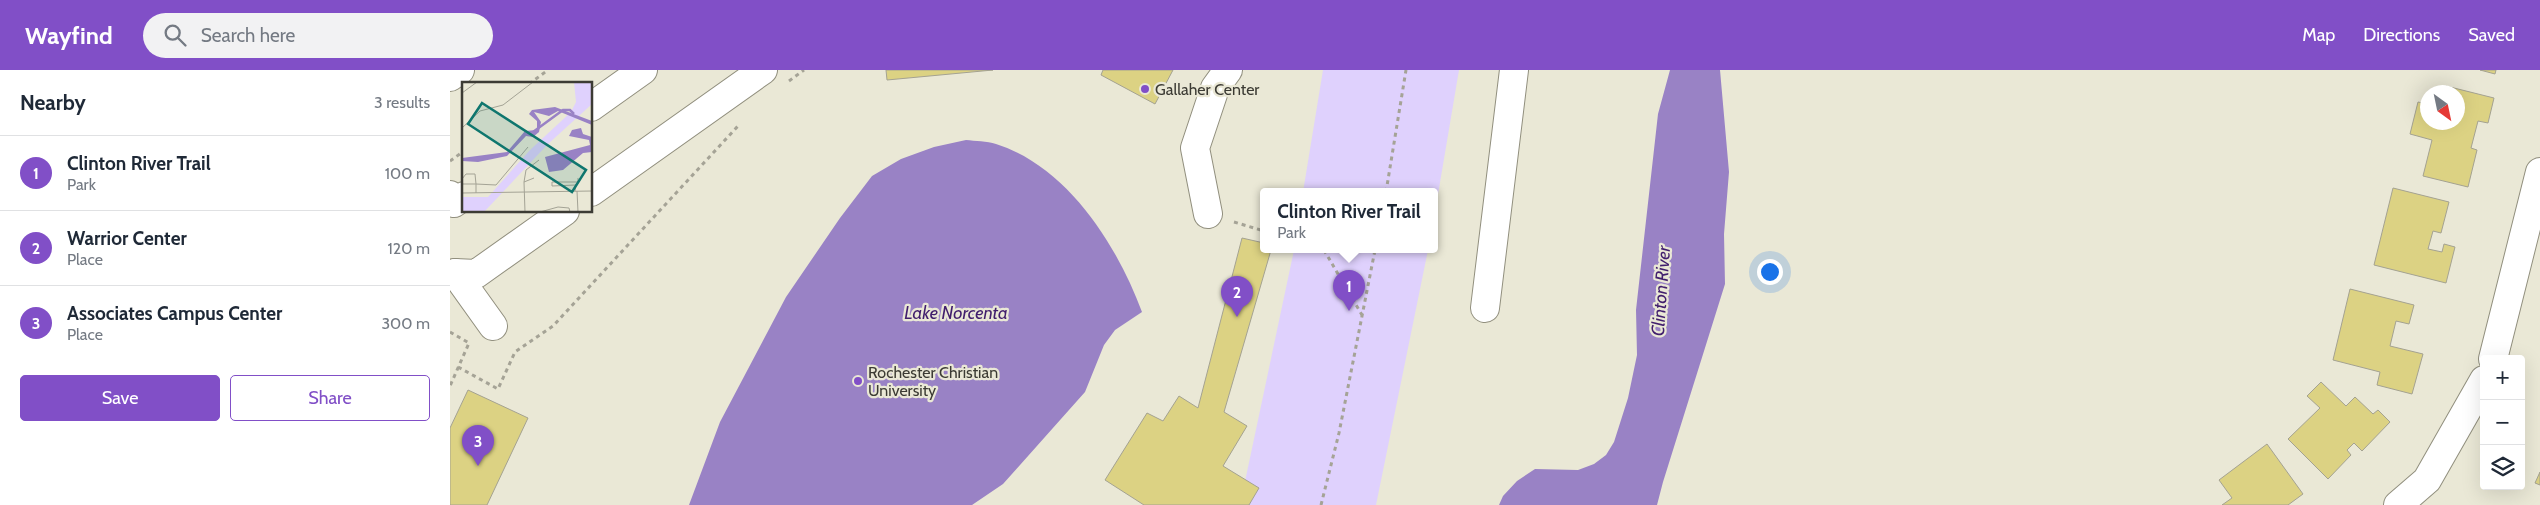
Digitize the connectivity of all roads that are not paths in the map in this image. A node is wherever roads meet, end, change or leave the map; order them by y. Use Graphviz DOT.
graph roads {
  1 [pos="460,70"];
  2 [pos="642,70"];
  3 [pos="1228,70"];
  4 [pos="1514,70"];
  5 [pos="450,77"];
  6 [pos="772,79"];
  7 [pos="592,105"];
  8 [pos="2540,172"];
  9 [pos="592,191"];
  10 [pos="564,212"];
  11 [pos="1208,214"];
  12 [pos="1485,308"];
  13 [pos="492,326"];
  14 [pos="2494,355"];
  15 [pos="2480,387"];
  16 [pos="2398,505"];
  1 -- 5 [label="street"];
  2 -- 7 [label="street"];
  3 -- 11 [label="street"];
  4 -- 12 [label="street"];
  6 -- 9 [label="street"];
  8 -- 14 [label="street"];
  10 -- 13 [label="street"];
  15 -- 16 [label="street"];
}
